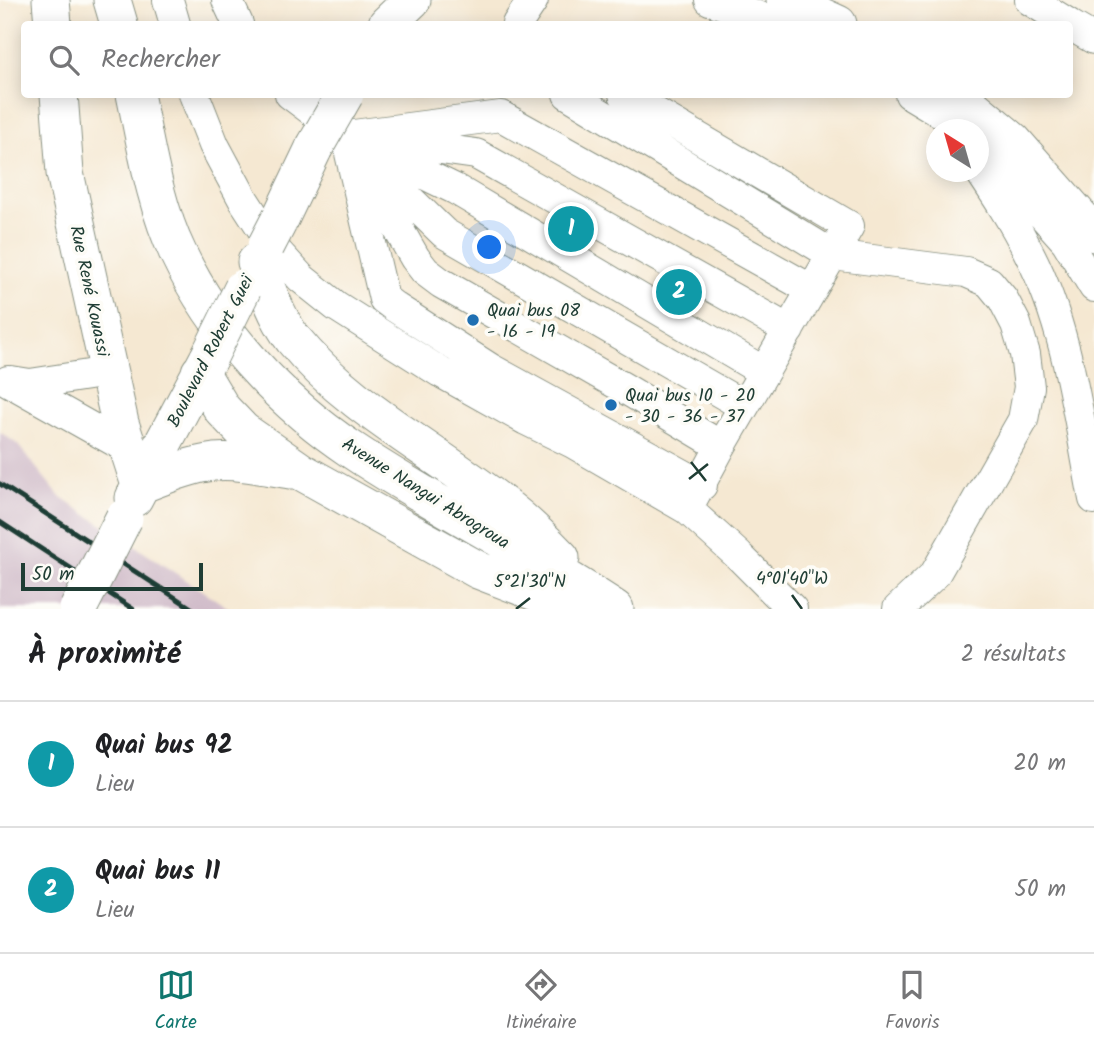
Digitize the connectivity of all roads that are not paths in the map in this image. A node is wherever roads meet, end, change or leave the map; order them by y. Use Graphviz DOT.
graph roads {
  1 [pos="51,0"];
  2 [pos="112,0"];
  3 [pos="168,0"];
  4 [pos="227,0"];
  5 [pos="238,0"];
  6 [pos="393,0"];
  7 [pos="412,0"];
  8 [pos="710,0"];
  9 [pos="785,0"];
  10 [pos="1030,0"];
  11 [pos="53,21"];
  12 [pos="118,21"];
  13 [pos="174,21"];
  14 [pos="238,21"];
  15 [pos="240,21"];
  16 [pos="387,21"];
  17 [pos="389,21"];
  18 [pos="772,21"];
  19 [pos="831,21"];
  20 [pos="1063,21"];
  21 [pos="1073,27"];
  22 [pos="1094,38"];
  23 [pos="59,98"];
  24 [pos="136,98"];
  25 [pos="196,98"];
  26 [pos="293,98"];
  27 [pos="344,98"];
  28 [pos="575,98"];
  29 [pos="631,98"];
  30 [pos="918,98"];
  31 [pos="954,117"];
  32 [pos="330,142"];
  33 [pos="989,158"];
  34 [pos="986,182"];
  35 [pos="1094,233"];
  36 [pos="261,254"];
  37 [pos="833,255"];
  38 [pos="1094,287"];
  39 [pos="812,290"];
  40 [pos="789,330"];
  41 [pos="204,364"];
  42 [pos="108,372"];
  43 [pos="764,372"];
  44 [pos="4,379"];
  45 [pos="744,406"];
  46 [pos="720,446"];
  47 [pos="129,449"];
  48 [pos="302,472"];
  49 [pos="140,485"];
  50 [pos="695,497"];
  51 [pos="1094,499"];
  52 [pos="600,607"];
  53 [pos="78,609"];
  54 [pos="792,609"];
  55 [pos="898,609"];
  1 -- 11 [label="main road"];
  2 -- 12 [label="main road"];
  3 -- 13 [label="street"];
  4 -- 14 [label="street"];
  5 -- 15 [label="street"];
  6 -- 16 [label="street"];
  7 -- 17 [label="main road"];
  8 -- 18 [label="street"];
  9 -- 19 [label="main road"];
  10 -- 20 [label="street"];
  21 -- 22 [label="street"];
  23 -- 42 [label="main road, Rue René Kouassi"];
  24 -- 52 [label="main road, Avenue Nangui Abrogroua"];
  25 -- 50 [label="street"];
  26 -- 32 [label="street"];
  27 -- 32 [label="main road, Boulevard Robert Gueï, bridge"];
  28 -- 37 [label="street"];
  29 -- 37 [label="street"];
  30 -- 31 [label="street"];
  31 -- 35 [label="main road"];
  32 -- 36 [label="main road, Boulevard Robert Gueï"];
  32 -- 39 [label="street"];
  32 -- 40 [label="street"];
  32 -- 43 [label="street"];
  32 -- 45 [label="street"];
  32 -- 46 [label="street"];
  32 -- 50 [label="street"];
  33 -- 38 [label="street"];
  34 -- 51 [label="street"];
  36 -- 41 [label="main road, Boulevard Robert Gueï, bridge"];
  36 -- 52 [label="main road"];
  37 -- 39 [label="street"];
  37 -- 55 [label="street"];
  39 -- 40 [label="street"];
  40 -- 43 [label="street"];
  41 -- 48 [label="main road"];
  41 -- 49 [label="main road, Boulevard Robert Gueï"];
  42 -- 44 [label="street"];
  42 -- 47 [label="main road, Rue René Kouassi"];
  43 -- 45 [label="street"];
  44 -- 47 [label="street"];
  45 -- 46 [label="street"];
  46 -- 50 [label="street"];
  47 -- 49 [label="main road, Rue René Kouassi"];
  48 -- 49 [label="main road"];
  48 -- 52 [label="main road, Avenue Nangui Abrogroua"];
  49 -- 53 [label="main road, Boulevard Robert Gueï, bridge"];
  50 -- 54 [label="street"];
}
